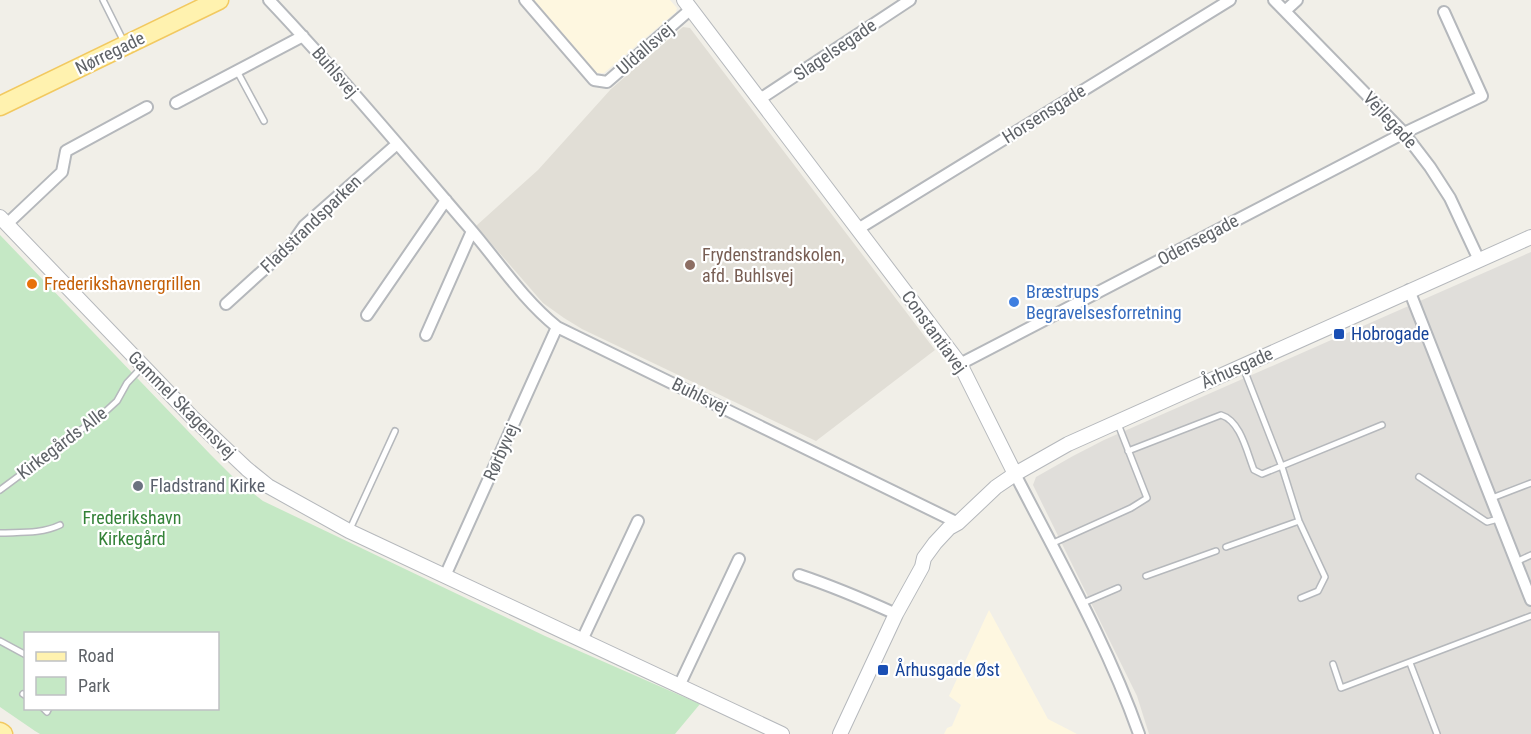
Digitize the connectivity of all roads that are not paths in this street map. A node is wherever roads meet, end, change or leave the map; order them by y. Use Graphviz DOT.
graph roads {
  1 [pos="103,0"];
  2 [pos="219,0"];
  3 [pos="269,0"];
  4 [pos="525,0"];
  5 [pos="910,0"];
  6 [pos="1230,0"];
  7 [pos="1274,0"];
  8 [pos="1297,0"];
  9 [pos="687,5"];
  10 [pos="1285,11"];
  11 [pos="1444,12"];
  12 [pos="303,36"];
  13 [pos="125,45"];
  14 [pos="237,70"];
  15 [pos="760,99"];
  16 [pos="176,103"];
  17 [pos="0,106"];
  18 [pos="147,107"];
  19 [pos="264,121"];
  20 [pos="1404,133"];
  21 [pos="397,144"];
  22 [pos="446,200"];
  23 [pos="4,221"];
  24 [pos="858,229"];
  25 [pos="472,231"];
  26 [pos="1531,237"];
  27 [pos="1479,260"];
  28 [pos="1409,290"];
  29 [pos="226,304"];
  30 [pos="367,315"];
  31 [pos="557,327"];
  32 [pos="426,335"];
  33 [pos="960,364"];
  34 [pos="143,366"];
  35 [pos="1242,366"];
  36 [pos="1117,422"];
  37 [pos="1382,425"];
  38 [pos="395,431"];
  39 [pos="1128,451"];
  40 [pos="1282,467"];
  41 [pos="1015,474"];
  42 [pos="1419,477"];
  43 [pos="1531,483"];
  44 [pos="0,490"];
  45 [pos="1492,498"];
  46 [pos="1500,519"];
  47 [pos="638,521"];
  48 [pos="1299,521"];
  49 [pos="958,523"];
  50 [pos="60,525"];
  51 [pos="349,531"];
  52 [pos="0,533"];
  53 [pos="1051,544"];
  54 [pos="1226,547"];
  55 [pos="1216,551"];
  56 [pos="1531,555"];
  57 [pos="739,560"];
  58 [pos="1516,562"];
  59 [pos="799,575"];
  60 [pos="446,576"];
  61 [pos="1146,576"];
  62 [pos="1118,588"];
  63 [pos="1301,598"];
  64 [pos="1531,600"];
  65 [pos="1083,603"];
  66 [pos="896,614"];
  67 [pos="1531,616"];
  68 [pos="582,640"];
  69 [pos="0,642"];
  70 [pos="24,654"];
  71 [pos="1410,663"];
  72 [pos="1333,664"];
  73 [pos="679,686"];
  74 [pos="782,734"];
  75 [pos="840,734"];
  76 [pos="1139,734"];
  77 [pos="1437,734"];
  1 -- 13 [label="lane"];
  2 -- 13 [label="main road, Nørregade"];
  3 -- 12 [label="street, Buhlsvej"];
  4 -- 9 [label="street, Uldallsvej"];
  5 -- 15 [label="street, Slagelsegade"];
  6 -- 24 [label="street, Horsensgade"];
  7 -- 10 [label="street, Vejlegade"];
  8 -- 10 [label="street"];
  9 -- 15 [label="street, Constantiavej"];
  10 -- 20 [label="street, Vejlegade"];
  11 -- 20 [label="street, Odensegade"];
  12 -- 14 [label="street"];
  12 -- 21 [label="street, Buhlsvej"];
  13 -- 17 [label="main road, Nørregade"];
  14 -- 16 [label="street"];
  14 -- 19 [label="lane"];
  15 -- 24 [label="street, Constantiavej"];
  18 -- 23 [label="street, Gammel Skagensvej"];
  20 -- 27 [label="street, Vejlegade"];
  20 -- 33 [label="street, Odensegade"];
  21 -- 22 [label="street, Buhlsvej"];
  21 -- 29 [label="street, Fladstrandsparken"];
  22 -- 25 [label="street, Buhlsvej"];
  22 -- 30 [label="street"];
  23 -- 34 [label="street, Gammel Skagensvej"];
  24 -- 33 [label="street, Constantiavej"];
  25 -- 31 [label="street, Buhlsvej"];
  25 -- 32 [label="street"];
  26 -- 27 [label="street, Århusgade"];
  27 -- 28 [label="street, Århusgade"];
  28 -- 35 [label="street, Århusgade"];
  28 -- 45 [label="street"];
  31 -- 49 [label="street, Buhlsvej"];
  31 -- 60 [label="street, Rørbyvej"];
  33 -- 41 [label="street, Constantiavej"];
  34 -- 44 [label="lane, Kirkegårds Alle"];
  34 -- 51 [label="street, Gammel Skagensvej"];
  35 -- 36 [label="street, Århusgade"];
  35 -- 40 [label="lane"];
  36 -- 39 [label="lane"];
  36 -- 41 [label="street, Århusgade"];
  37 -- 40 [label="lane"];
  38 -- 51 [label="lane"];
  39 -- 40 [label="lane"];
  39 -- 53 [label="lane"];
  40 -- 48 [label="lane"];
  41 -- 49 [label="street, Århusgade"];
  41 -- 53 [label="street, Constantiavej"];
  42 -- 46 [label="lane"];
  43 -- 45 [label="lane"];
  45 -- 46 [label="street"];
  46 -- 58 [label="street"];
  47 -- 68 [label="street"];
  48 -- 54 [label="lane"];
  48 -- 63 [label="lane"];
  49 -- 66 [label="street, Århusgade"];
  50 -- 52 [label="lane"];
  51 -- 60 [label="street, Gammel Skagensvej"];
  53 -- 65 [label="street, Constantiavej"];
  55 -- 61 [label="lane"];
  56 -- 58 [label="lane"];
  57 -- 73 [label="street"];
  58 -- 64 [label="street"];
  59 -- 66 [label="street"];
  60 -- 68 [label="street, Gammel Skagensvej"];
  62 -- 65 [label="lane"];
  65 -- 76 [label="street, Constantiavej"];
  66 -- 75 [label="street, Århusgade"];
  67 -- 71 [label="lane"];
  68 -- 73 [label="street, Gammel Skagensvej"];
  69 -- 70 [label="lane"];
  71 -- 72 [label="lane"];
  71 -- 77 [label="lane"];
  73 -- 74 [label="street, Gammel Skagensvej"];
}
